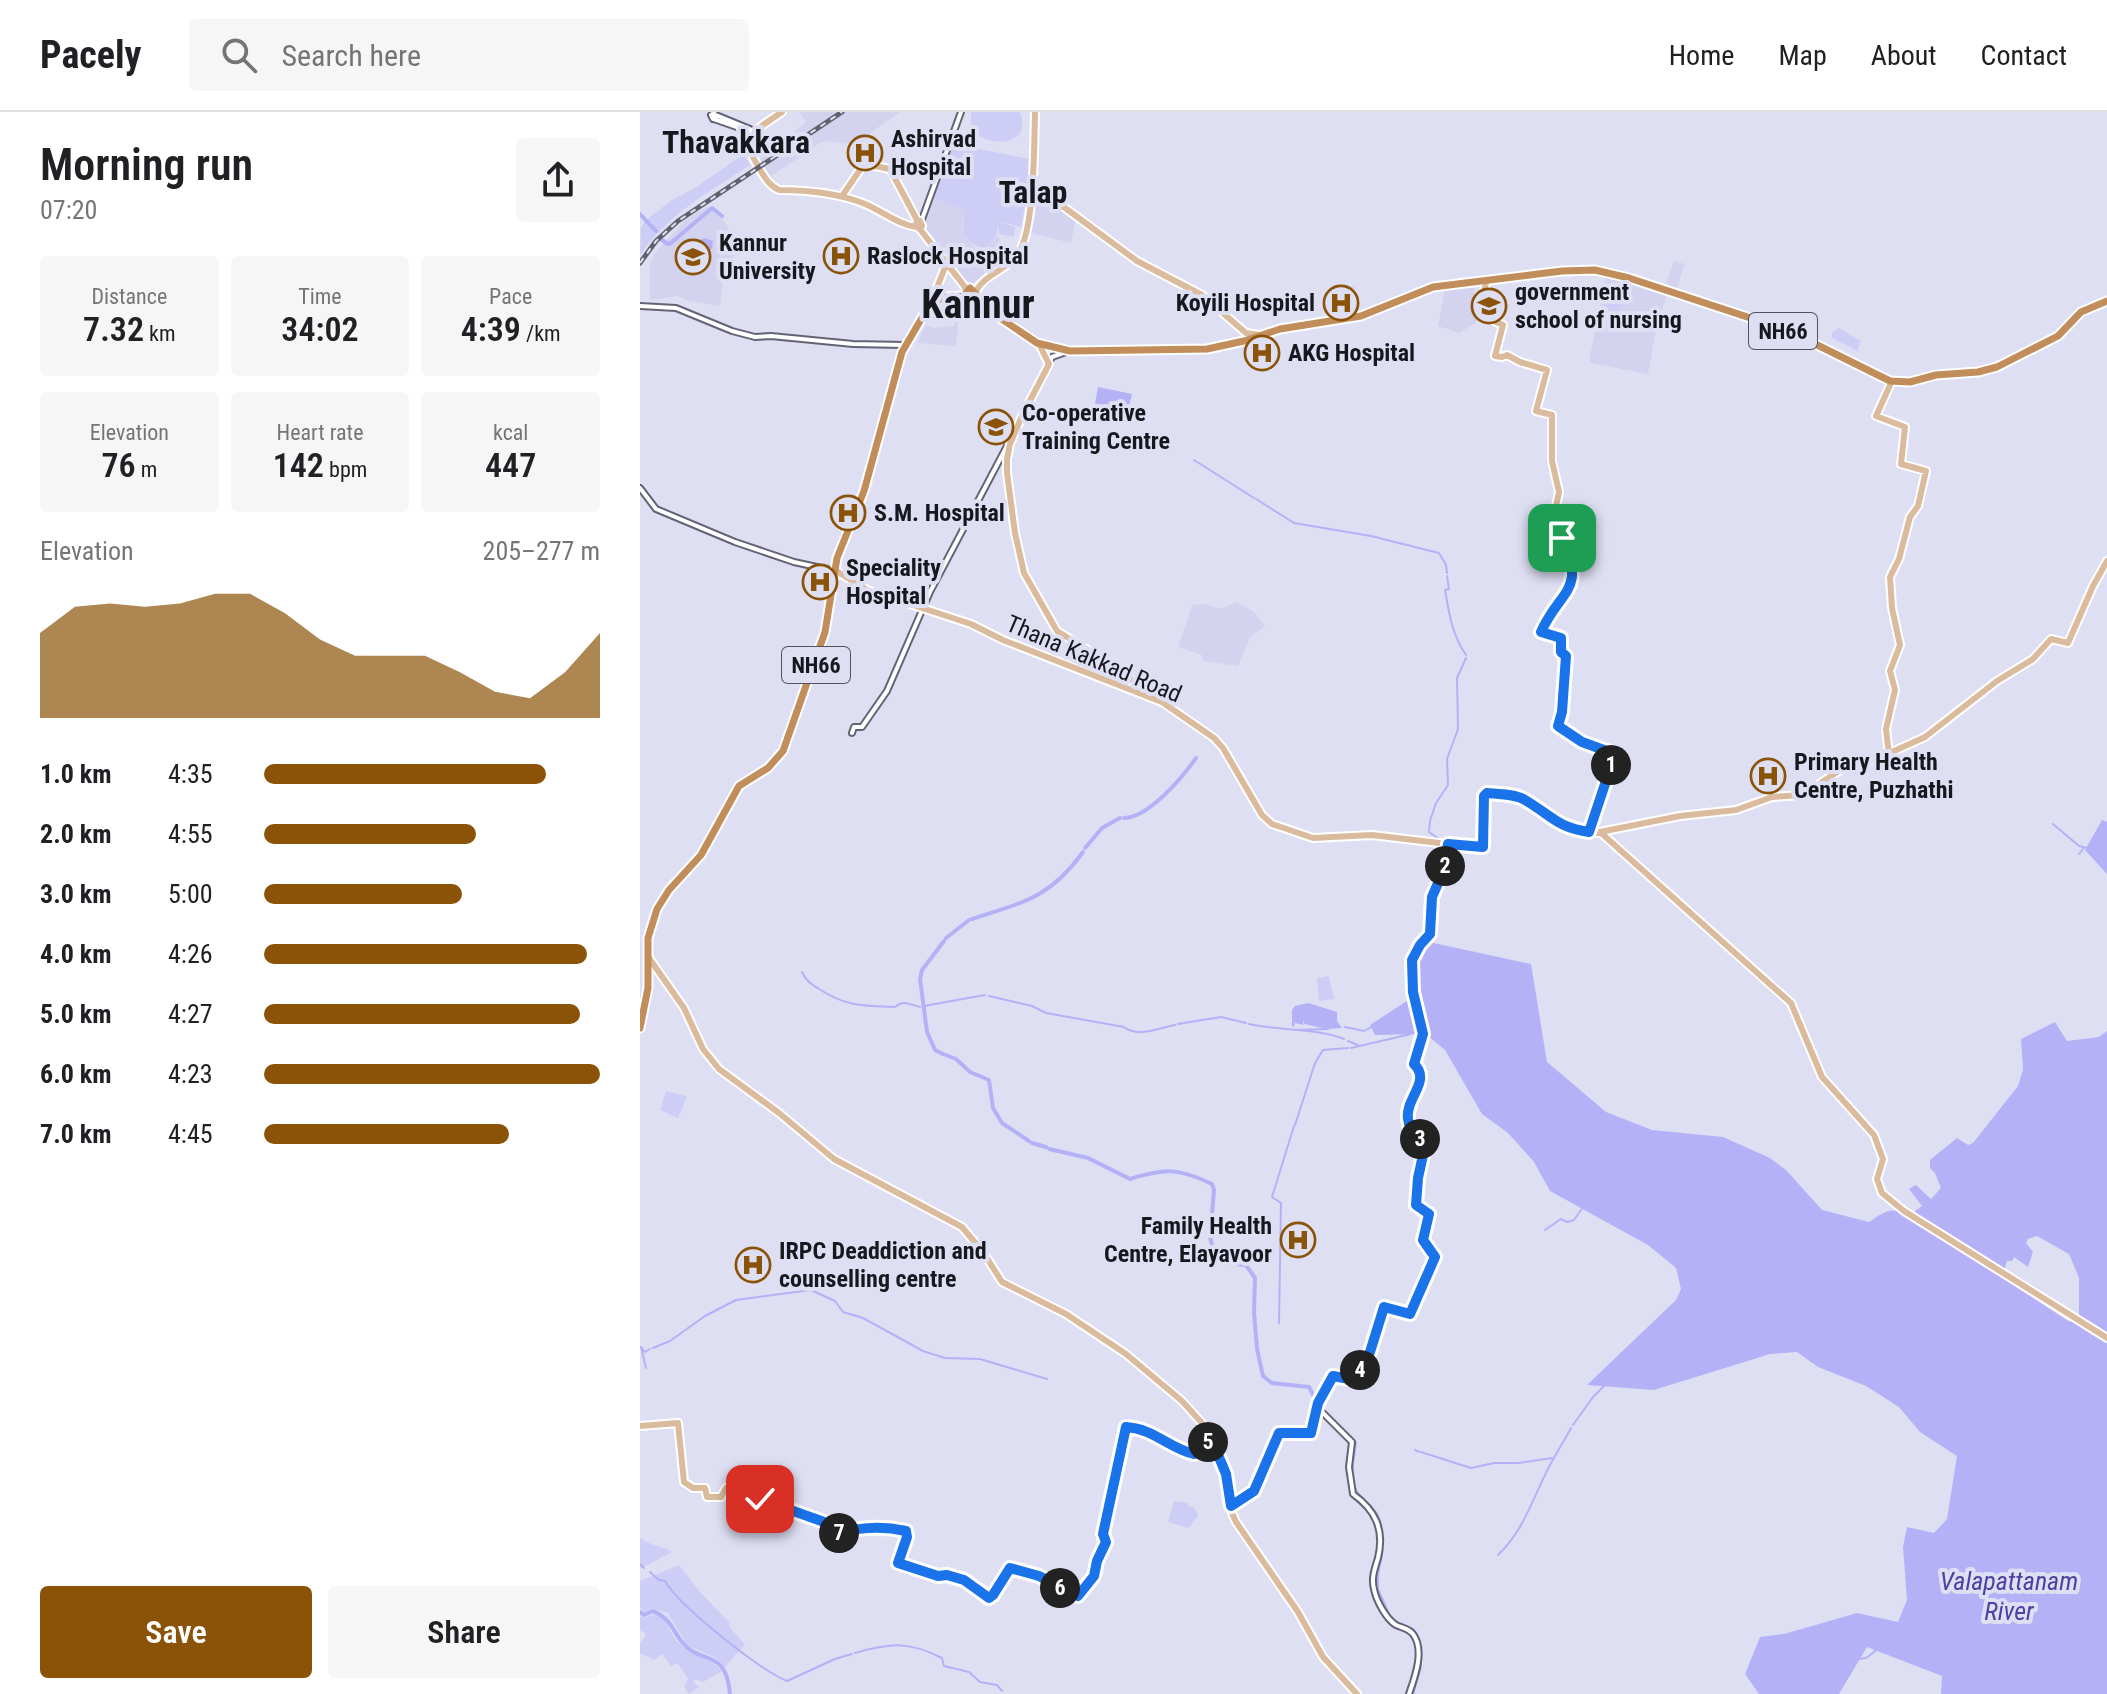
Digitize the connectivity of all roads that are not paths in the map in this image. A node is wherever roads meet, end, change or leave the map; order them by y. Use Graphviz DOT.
graph roads {
  1 [pos="782,112"];
  2 [pos="960,112"];
  3 [pos="1033,112"];
  4 [pos="715,115"];
  5 [pos="741,129"];
  6 [pos="754,131"];
  7 [pos="748,139"];
  8 [pos="1034,191"];
  9 [pos="798,192"];
  10 [pos="842,196"];
  11 [pos="919,224"];
  12 [pos="946,265"];
  13 [pos="1486,280"];
  14 [pos="980,282"];
  15 [pos="973,295"];
  16 [pos="2107,301"];
  17 [pos="933,304"];
  18 [pos="640,306"];
  19 [pos="1260,335"];
  20 [pos="1038,343"];
  21 [pos="1216,345"];
  22 [pos="903,349"];
  23 [pos="1070,351"];
  24 [pos="1049,364"];
  25 [pos="1891,382"];
  26 [pos="1012,440"];
  27 [pos="640,488"];
  28 [pos="2107,561"];
  29 [pos="836,572"];
  30 [pos="925,608"];
  31 [pos="1162,702"];
  32 [pos="852,733"];
  33 [pos="1889,754"];
  34 [pos="1589,832"];
  35 [pos="1600,832"];
  36 [pos="1448,844"];
  37 [pos="651,963"];
  38 [pos="648,978"];
  39 [pos="640,1021"];
  40 [pos="640,1028"];
  41 [pos="2107,1338"];
  42 [pos="1318,1406"];
  43 [pos="640,1426"];
  44 [pos="1211,1438"];
  45 [pos="1231,1506"];
  46 [pos="1357,1694"];
  47 [pos="1409,1694"];
  1 -- 6 [label="main road"];
  2 -- 11 [label="street"];
  3 -- 8 [label="main road"];
  4 -- 5 [label="street"];
  4 -- 6 [label="street"];
  5 -- 6 [label="street"];
  5 -- 7 [label="main road"];
  6 -- 7 [label="main road"];
  6 -- 9 [label="main road"];
  7 -- 9 [label="main road"];
  8 -- 14 [label="main road"];
  8 -- 19 [label="main road"];
  9 -- 10 [label="main road"];
  10 -- 11 [label="main road"];
  10 -- 11 [label="main road"];
  11 -- 12 [label="main road"];
  11 -- 15 [label="main road"];
  12 -- 15 [label="main road"];
  12 -- 17 [label="main road"];
  13 -- 19 [label="highway, NH66"];
  13 -- 25 [label="highway, NH66"];
  13 -- 34 [label="main road"];
  14 -- 15 [label="main road"];
  14 -- 15 [label="main road"];
  15 -- 17 [label="highway"];
  15 -- 20 [label="highway, NH66"];
  16 -- 25 [label="highway"];
  17 -- 22 [label="highway, NH66"];
  18 -- 22 [label="street"];
  19 -- 21 [label="highway, NH66"];
  20 -- 21 [label="highway, NH66"];
  20 -- 23 [label="highway, NH66"];
  20 -- 24 [label="main road"];
  21 -- 23 [label="highway, NH66"];
  22 -- 29 [label="highway, NH66"];
  23 -- 24 [label="street"];
  24 -- 26 [label="main road"];
  25 -- 33 [label="main road"];
  26 -- 30 [label="street"];
  26 -- 31 [label="main road"];
  27 -- 29 [label="street"];
  28 -- 33 [label="main road, Thana Kakkad Road"];
  29 -- 30 [label="main road, Thana Kakkad Road"];
  29 -- 37 [label="highway, NH66"];
  30 -- 31 [label="main road, Thana Kakkad Road"];
  30 -- 32 [label="street"];
  31 -- 36 [label="main road, Thana Kakkad Road"];
  33 -- 35 [label="main road, Thana Kakkad Road"];
  34 -- 35 [label="main road, Thana Kakkad Road"];
  34 -- 36 [label="main road, Thana Kakkad Road"];
  35 -- 41 [label="main road"];
  36 -- 42 [label="main road"];
  37 -- 38 [label="highway, NH66"];
  37 -- 44 [label="main road"];
  38 -- 39 [label="highway"];
  38 -- 40 [label="highway, NH66"];
  42 -- 45 [label="main road"];
  42 -- 47 [label="street"];
  43 -- 44 [label="main road"];
  44 -- 45 [label="main road"];
  45 -- 46 [label="main road"];
}
